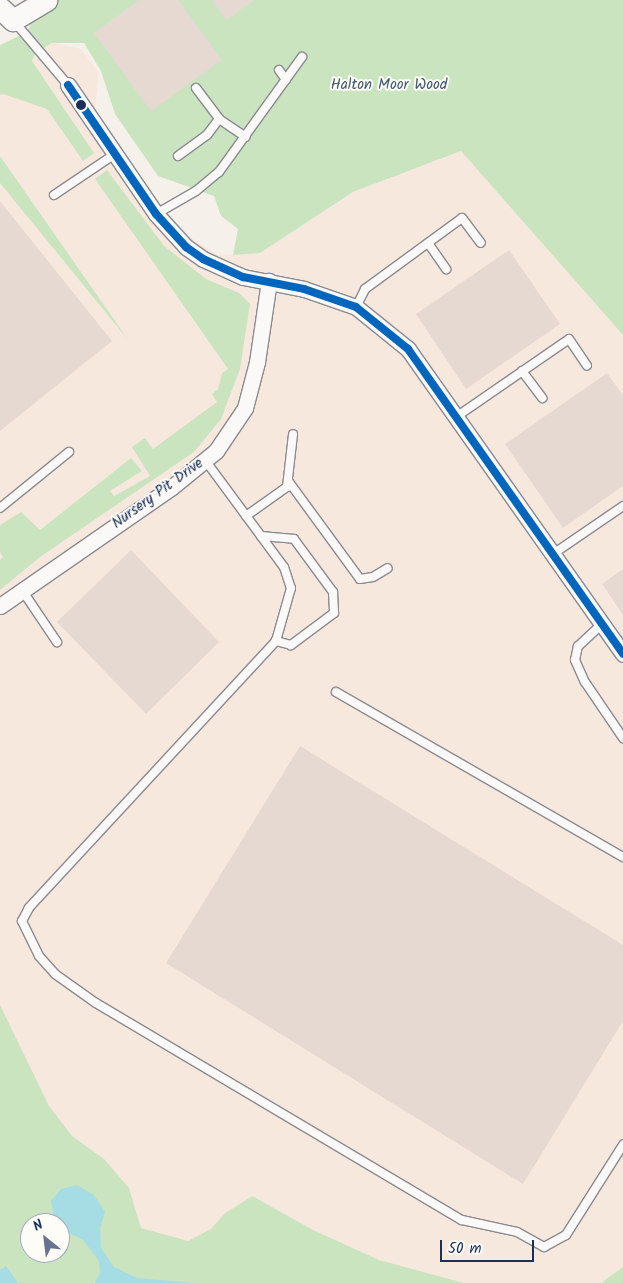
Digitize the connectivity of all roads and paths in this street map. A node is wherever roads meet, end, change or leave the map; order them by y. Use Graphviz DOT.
graph roads {
  1 [pos="46,0"];
  2 [pos="12,21"];
  3 [pos="302,57"];
  4 [pos="279,70"];
  5 [pos="286,80"];
  6 [pos="68,85"];
  7 [pos="196,88"];
  8 [pos="219,119"];
  9 [pos="246,137"];
  10 [pos="115,154"];
  11 [pos="178,156"];
  12 [pos="54,195"];
  13 [pos="156,214"];
  14 [pos="428,243"];
  15 [pos="481,243"];
  16 [pos="446,269"];
  17 [pos="269,282"];
  18 [pos="356,307"];
  19 [pos="587,366"];
  20 [pos="522,371"];
  21 [pos="542,398"];
  22 [pos="456,417"];
  23 [pos="293,434"];
  24 [pos="69,452"];
  25 [pos="204,460"];
  26 [pos="289,482"];
  27 [pos="0,508"];
  28 [pos="622,509"];
  29 [pos="246,516"];
  30 [pos="261,536"];
  31 [pos="553,554"];
  32 [pos="388,568"];
  33 [pos="22,590"];
  34 [pos="0,606"];
  35 [pos="602,624"];
  36 [pos="57,642"];
  37 [pos="276,642"];
  38 [pos="623,654"];
  39 [pos="336,692"];
  40 [pos="623,738"];
  41 [pos="623,857"];
  42 [pos="623,1145"];
  1 -- 2 [label="street"];
  2 -- 6 [label="lane"];
  3 -- 5 [label="lane"];
  4 -- 5 [label="lane"];
  5 -- 9 [label="lane"];
  6 -- 10 [label="street"];
  7 -- 8 [label="lane"];
  8 -- 9 [label="lane"];
  8 -- 11 [label="lane"];
  9 -- 13 [label="lane"];
  10 -- 12 [label="lane"];
  10 -- 13 [label="street"];
  13 -- 17 [label="street"];
  14 -- 15 [label="lane"];
  14 -- 16 [label="lane"];
  14 -- 18 [label="lane"];
  17 -- 18 [label="street"];
  17 -- 25 [label="street, Nursery Pit Drive"];
  18 -- 22 [label="street"];
  19 -- 20 [label="lane"];
  20 -- 21 [label="lane"];
  20 -- 22 [label="lane"];
  22 -- 31 [label="street"];
  23 -- 26 [label="lane"];
  24 -- 27 [label="lane"];
  25 -- 29 [label="lane"];
  25 -- 33 [label="street, Nursery Pit Drive"];
  26 -- 29 [label="lane"];
  26 -- 32 [label="lane"];
  28 -- 31 [label="lane"];
  29 -- 30 [label="lane"];
  30 -- 37 [label="lane"];
  30 -- 37 [label="lane"];
  31 -- 35 [label="street"];
  33 -- 34 [label="street, Nursery Pit Drive"];
  33 -- 36 [label="lane"];
  35 -- 38 [label="street"];
  35 -- 40 [label="lane"];
  37 -- 42 [label="lane"];
  39 -- 41 [label="lane"];
}
